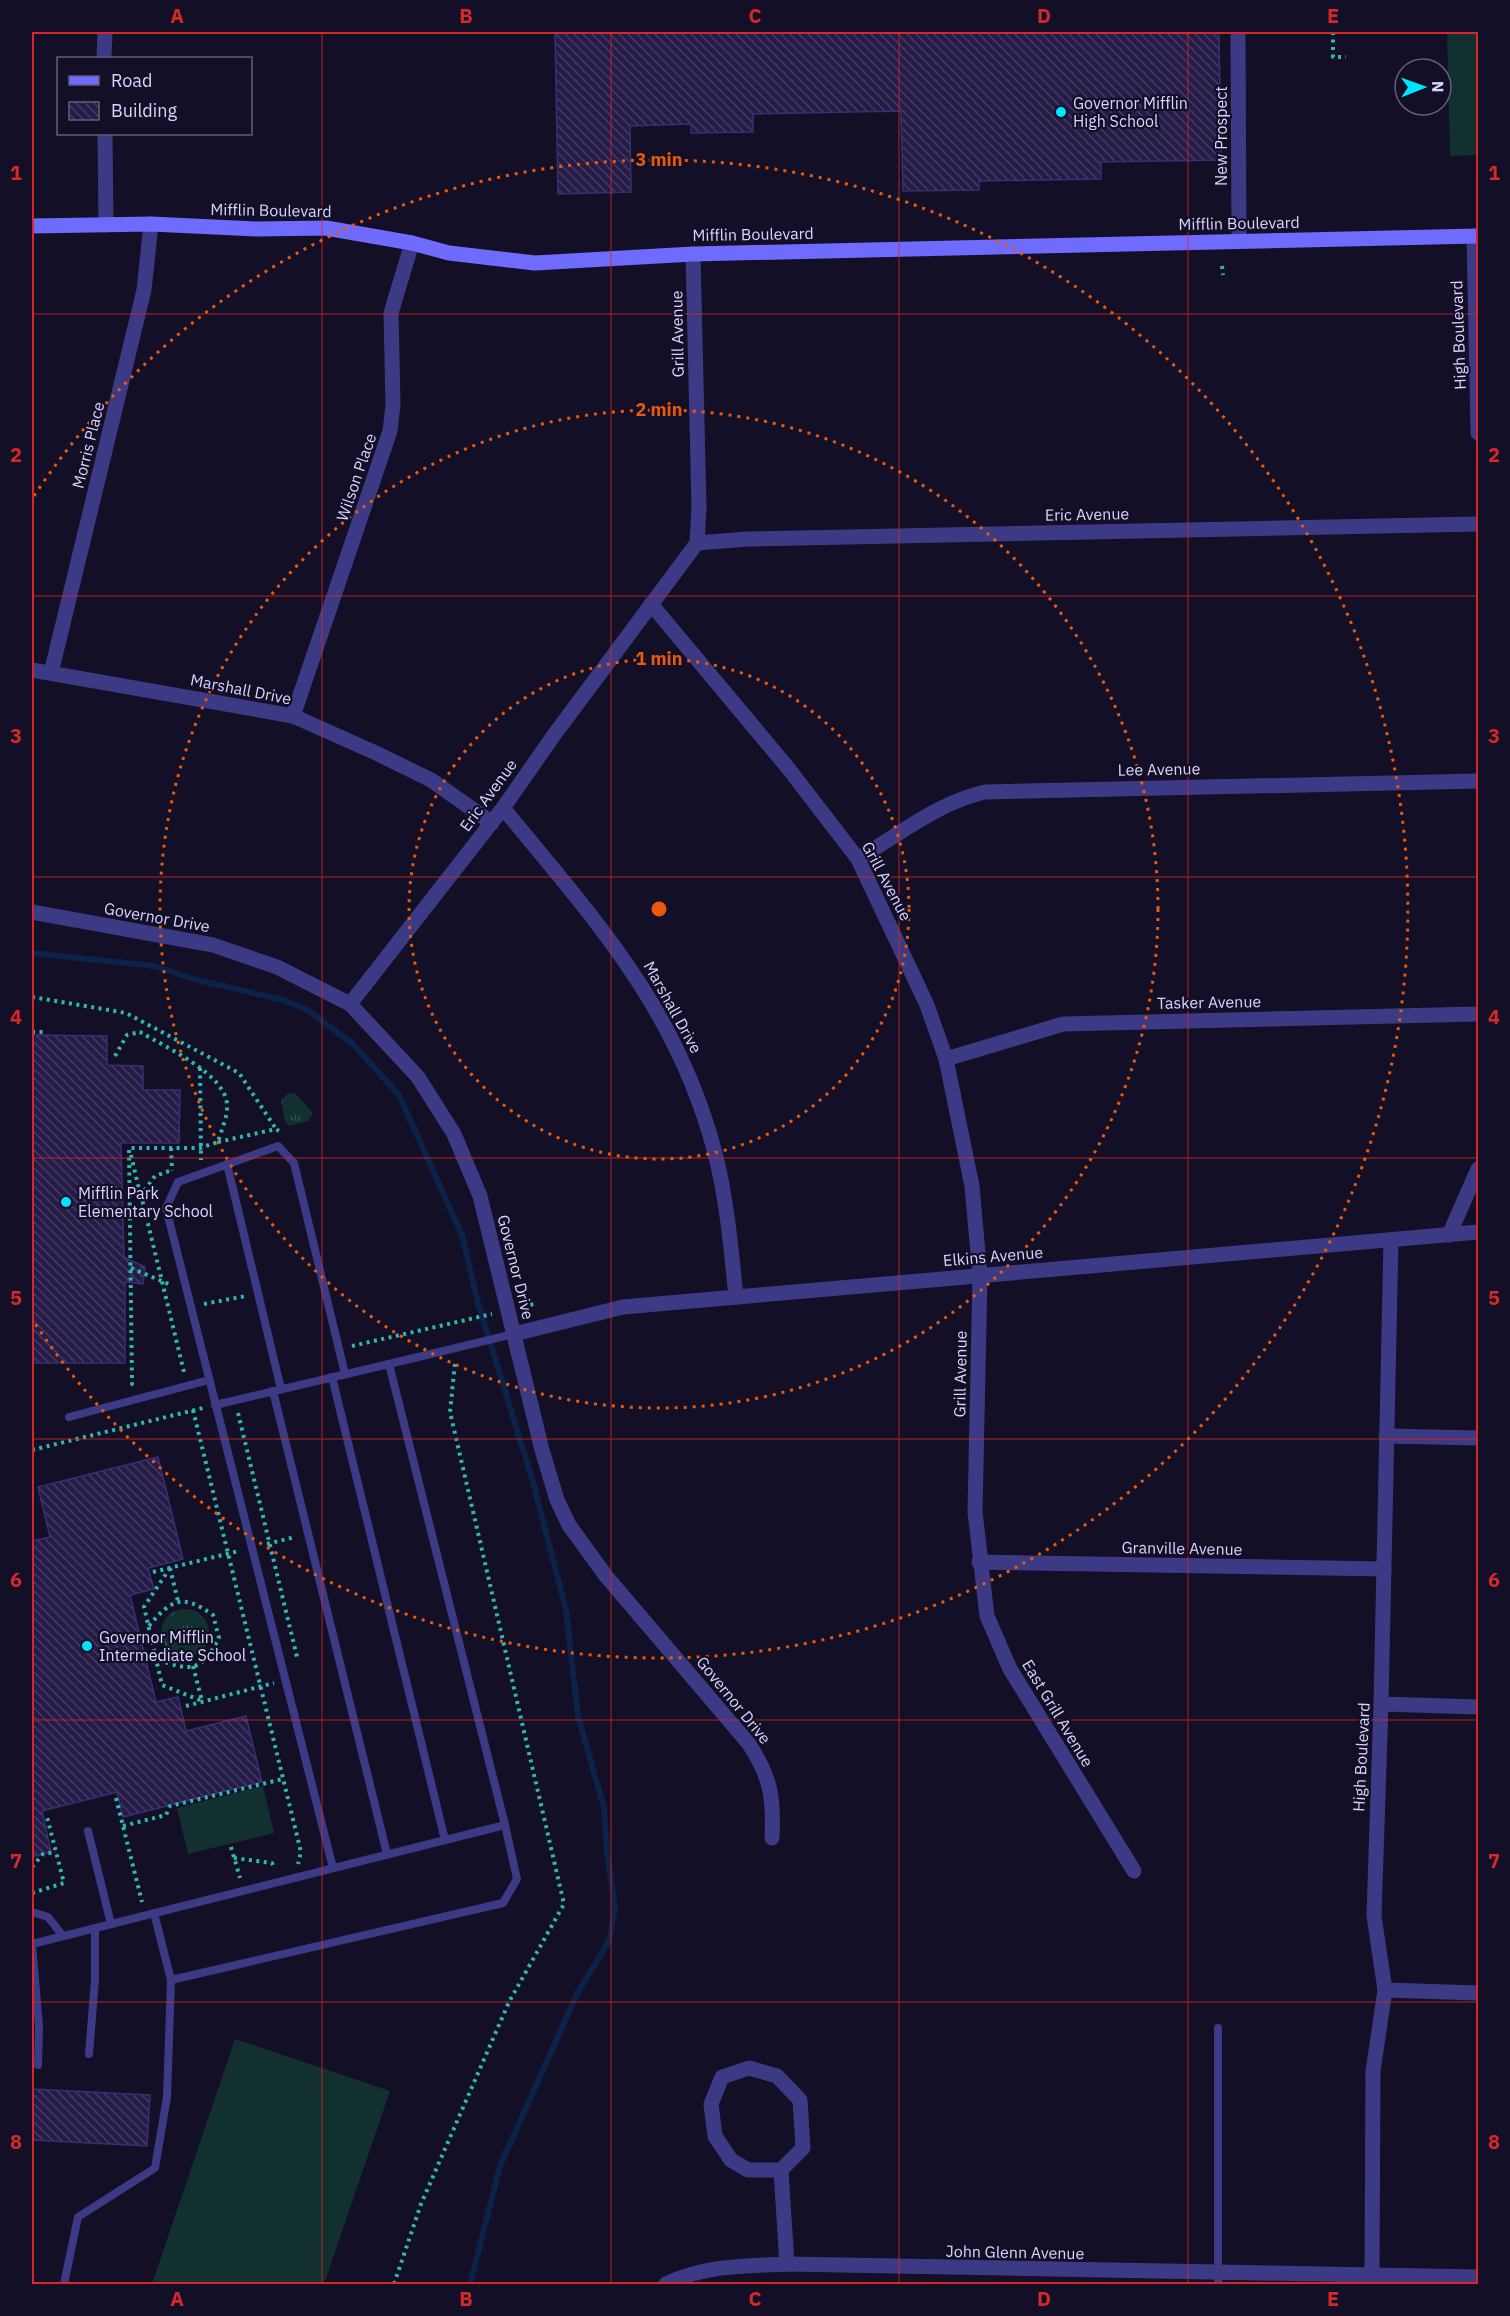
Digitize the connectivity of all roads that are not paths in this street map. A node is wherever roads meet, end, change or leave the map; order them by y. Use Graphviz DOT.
graph roads {
  1 [pos="105,32"];
  2 [pos="1238,32"];
  3 [pos="104,57"];
  4 [pos="105,135"];
  5 [pos="151,224"];
  6 [pos="106,225"];
  7 [pos="32,226"];
  8 [pos="1476,236"];
  9 [pos="1239,241"];
  10 [pos="412,243"];
  11 [pos="693,254"];
  12 [pos="1479,433"];
  13 [pos="1479,524"];
  14 [pos="697,543"];
  15 [pos="651,604"];
  16 [pos="32,670"];
  17 [pos="51,673"];
  18 [pos="293,716"];
  19 [pos="1479,781"];
  20 [pos="503,808"];
  21 [pos="492,823"];
  22 [pos="858,859"];
  23 [pos="32,912"];
  24 [pos="350,1004"];
  25 [pos="1479,1014"];
  26 [pos="946,1059"];
  27 [pos="227,1164"];
  28 [pos="1479,1169"];
  29 [pos="1479,1232"];
  30 [pos="1449,1235"];
  31 [pos="1391,1240"];
  32 [pos="980,1275"];
  33 [pos="736,1297"];
  34 [pos="514,1334"];
  35 [pos="389,1364"];
  36 [pos="345,1374"];
  37 [pos="332,1377"];
  38 [pos="209,1380"];
  39 [pos="277,1390"];
  40 [pos="215,1405"];
  41 [pos="69,1417"];
  42 [pos="1386,1436"];
  43 [pos="1479,1437"];
  44 [pos="980,1562"];
  45 [pos="1383,1569"];
  46 [pos="1381,1704"];
  47 [pos="1479,1707"];
  48 [pos="505,1825"];
  49 [pos="88,1831"];
  50 [pos="772,1838"];
  51 [pos="445,1840"];
  52 [pos="387,1854"];
  53 [pos="333,1868"];
  54 [pos="1134,1871"];
  55 [pos="32,1912"];
  56 [pos="154,1913"];
  57 [pos="111,1924"];
  58 [pos="95,1928"];
  59 [pos="63,1936"];
  60 [pos="32,1944"];
  61 [pos="171,1980"];
  62 [pos="1385,1990"];
  63 [pos="1479,1993"];
  64 [pos="1218,2028"];
  65 [pos="89,2054"];
  66 [pos="38,2065"];
  67 [pos="782,2170"];
  68 [pos="787,2264"];
  69 [pos="1368,2277"];
  70 [pos="1479,2277"];
  71 [pos="1218,2279"];
  72 [pos="64,2284"];
  73 [pos="666,2284"];
  1 -- 3 [label="street"];
  2 -- 9 [label="street, New Prospect"];
  4 -- 6 [label="street"];
  5 -- 6 [label="street, Mifflin Boulevard"];
  5 -- 10 [label="street, Mifflin Boulevard"];
  5 -- 17 [label="street, Morris Place"];
  6 -- 7 [label="street, Mifflin Boulevard"];
  8 -- 9 [label="street, Mifflin Boulevard"];
  8 -- 12 [label="street, High Boulevard"];
  9 -- 11 [label="street, Mifflin Boulevard"];
  10 -- 11 [label="street, Mifflin Boulevard"];
  10 -- 18 [label="street, Wilson Place"];
  11 -- 14 [label="street, Grill Avenue"];
  13 -- 14 [label="street, Eric Avenue"];
  14 -- 15 [label="street"];
  15 -- 20 [label="street, Eric Avenue"];
  15 -- 22 [label="street, Grill Avenue"];
  16 -- 17 [label="street, Marshall Drive"];
  17 -- 18 [label="street, Marshall Drive"];
  18 -- 21 [label="street, Marshall Drive"];
  19 -- 22 [label="street, Lee Avenue"];
  20 -- 21 [label="street, Eric Avenue"];
  20 -- 33 [label="street, Marshall Drive"];
  21 -- 24 [label="street, Eric Avenue"];
  22 -- 26 [label="street, Grill Avenue"];
  23 -- 24 [label="street, Governor Drive"];
  24 -- 34 [label="street, Governor Drive"];
  25 -- 26 [label="street, Tasker Avenue"];
  26 -- 32 [label="street, Grill Avenue"];
  27 -- 36 [label="lane"];
  27 -- 38 [label="lane"];
  27 -- 39 [label="lane"];
  28 -- 30 [label="street"];
  29 -- 30 [label="street, Elkins Avenue"];
  30 -- 31 [label="street, Elkins Avenue"];
  31 -- 32 [label="street, Elkins Avenue"];
  31 -- 42 [label="street, High Boulevard"];
  32 -- 33 [label="street, Elkins Avenue"];
  32 -- 44 [label="street, Grill Avenue"];
  33 -- 34 [label="street, Elkins Avenue"];
  34 -- 35 [label="lane"];
  34 -- 50 [label="street, Governor Drive"];
  35 -- 36 [label="lane"];
  35 -- 48 [label="lane"];
  36 -- 37 [label="lane"];
  37 -- 39 [label="lane"];
  37 -- 51 [label="lane"];
  38 -- 40 [label="lane"];
  38 -- 41 [label="lane"];
  39 -- 40 [label="lane"];
  39 -- 52 [label="lane"];
  40 -- 53 [label="lane"];
  42 -- 43 [label="street"];
  42 -- 45 [label="street, High Boulevard"];
  44 -- 45 [label="street, Granville Avenue"];
  44 -- 54 [label="street, East Grill Avenue"];
  45 -- 46 [label="street, High Boulevard"];
  46 -- 47 [label="street"];
  46 -- 62 [label="street, High Boulevard"];
  48 -- 51 [label="lane"];
  48 -- 61 [label="lane"];
  49 -- 57 [label="lane"];
  51 -- 52 [label="lane"];
  52 -- 53 [label="lane"];
  53 -- 56 [label="lane"];
  55 -- 59 [label="lane"];
  56 -- 57 [label="lane"];
  56 -- 61 [label="lane"];
  57 -- 58 [label="lane"];
  58 -- 59 [label="lane"];
  58 -- 65 [label="lane"];
  59 -- 60 [label="lane"];
  60 -- 66 [label="lane"];
  61 -- 72 [label="lane"];
  62 -- 63 [label="street"];
  62 -- 69 [label="street, High Boulevard"];
  64 -- 71 [label="lane"];
  67 -- 67 [label="street"];
  67 -- 68 [label="street"];
  68 -- 71 [label="street, John Glenn Avenue"];
  68 -- 73 [label="street, John Glenn Avenue"];
  69 -- 70 [label="street, John Glenn Avenue"];
  69 -- 71 [label="street, John Glenn Avenue"];
}
